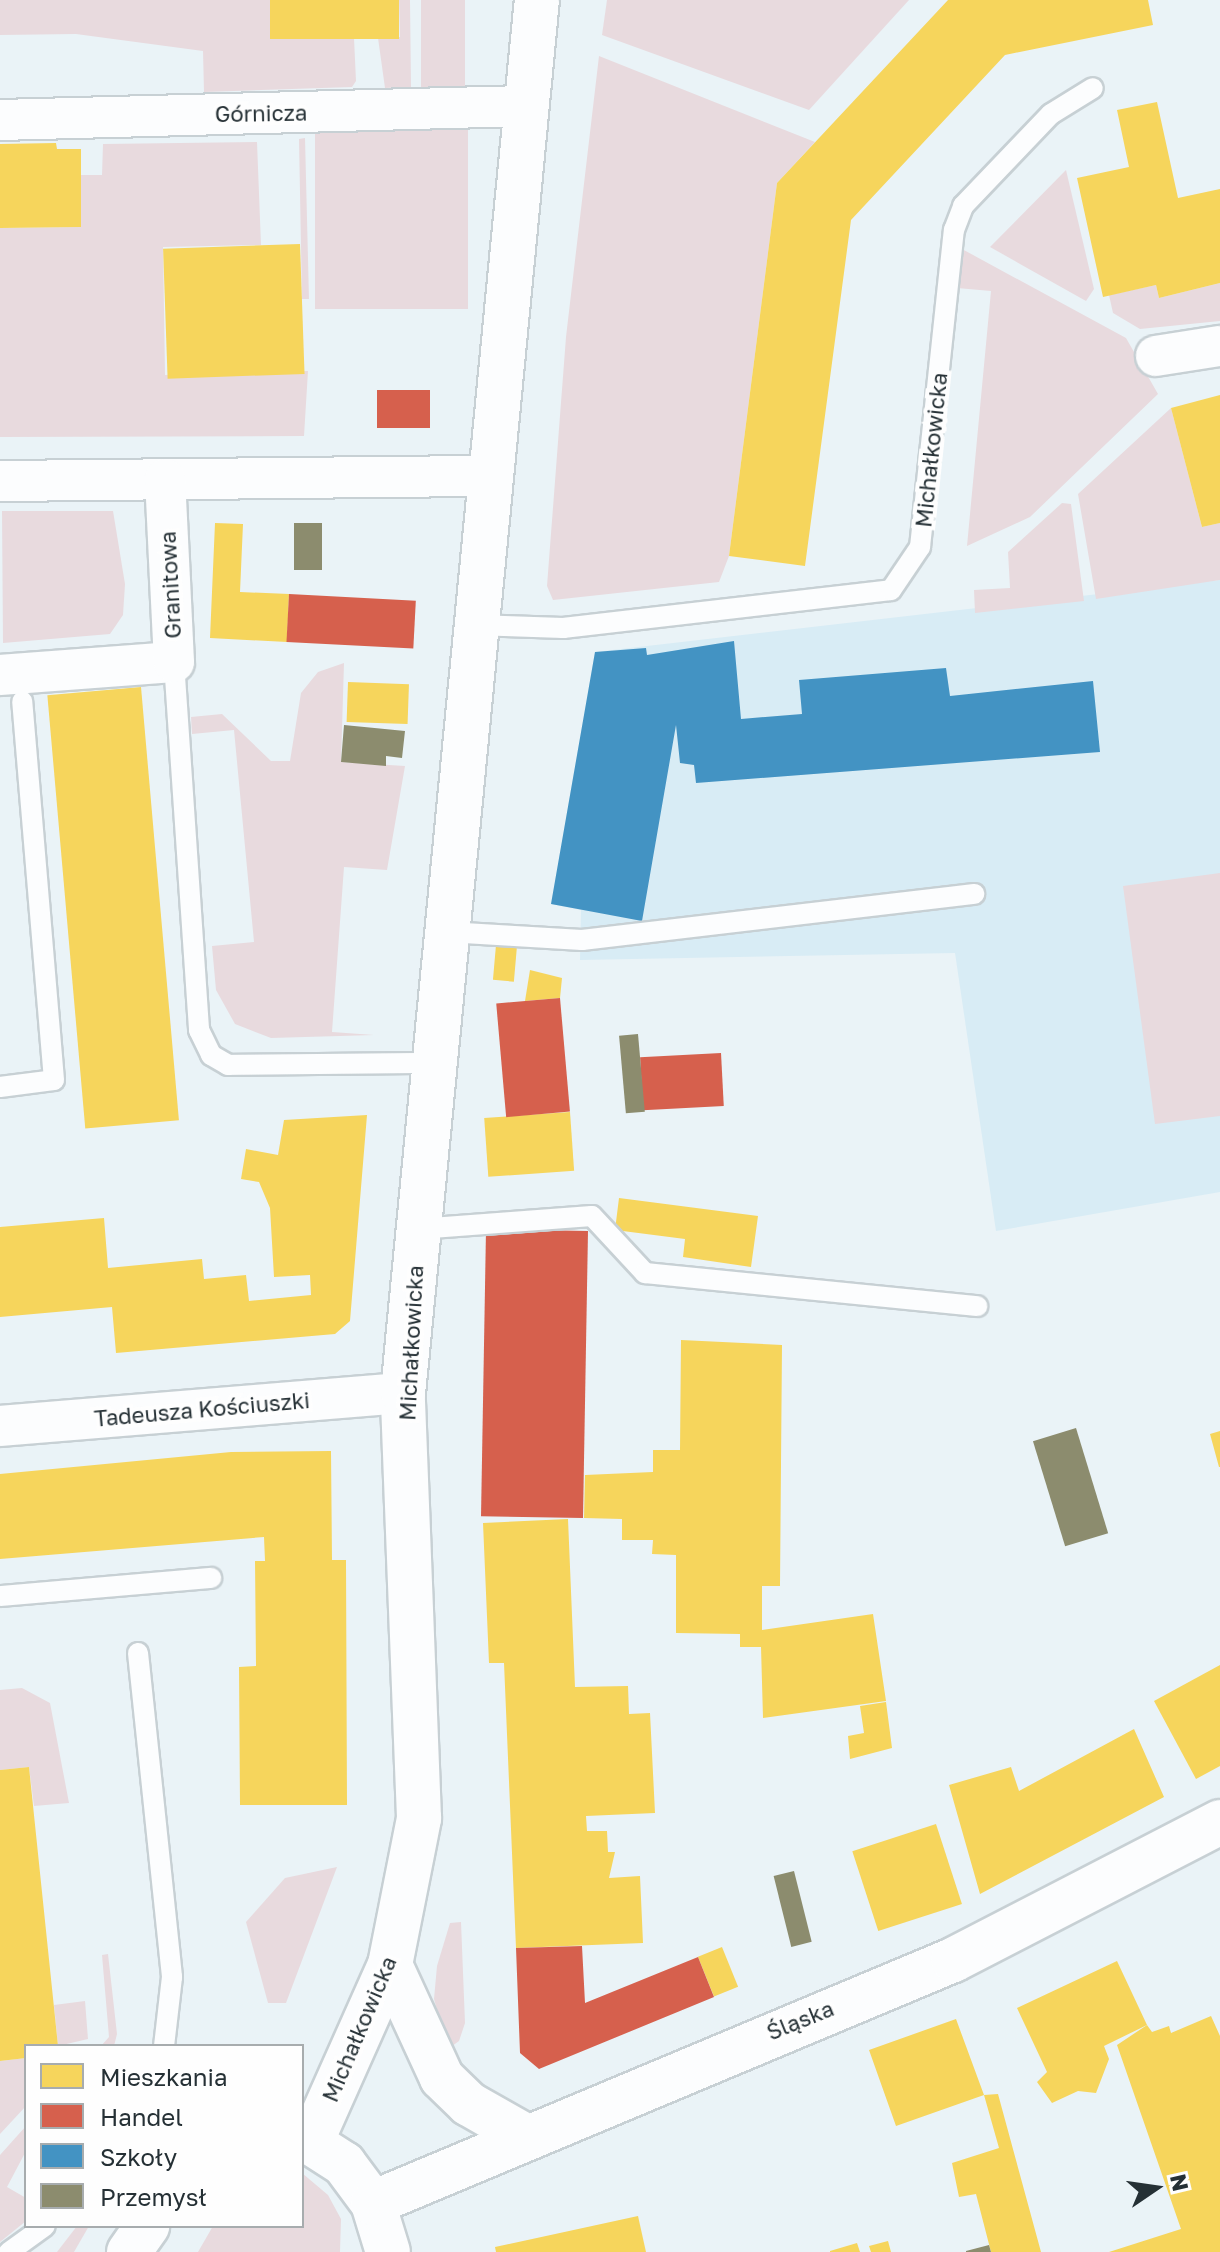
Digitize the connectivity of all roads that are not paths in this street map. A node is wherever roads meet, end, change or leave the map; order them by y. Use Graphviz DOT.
graph roads {
  1 [pos="537,0"];
  2 [pos="1093,88"];
  3 [pos="523,106"];
  4 [pos="0,120"];
  5 [pos="1220,346"];
  6 [pos="1156,356"];
  7 [pos="486,476"];
  8 [pos="165,479"];
  9 [pos="0,481"];
  10 [pos="475,625"];
  11 [pos="174,662"];
  12 [pos="11,688"];
  13 [pos="974,894"];
  14 [pos="447,932"];
  15 [pos="433,1063"];
  16 [pos="0,1087"];
  17 [pos="418,1229"];
  18 [pos="977,1306"];
  19 [pos="403,1393"];
  20 [pos="0,1426"];
  21 [pos="211,1578"];
  22 [pos="0,1596"];
  23 [pos="138,1653"];
  24 [pos="1220,1822"];
  25 [pos="390,1965"];
  26 [pos="164,2044"];
  27 [pos="525,2136"];
  28 [pos="307,2138"];
  29 [pos="373,2203"];
  30 [pos="42,2228"];
  31 [pos="146,2228"];
  32 [pos="9,2252"];
  33 [pos="129,2252"];
  34 [pos="388,2252"];
  1 -- 3 [label="street, Michałkowicka"];
  2 -- 10 [label="lane, Michałkowicka"];
  3 -- 4 [label="street, Górnicza"];
  3 -- 7 [label="street, Michałkowicka"];
  5 -- 6 [label="street"];
  7 -- 8 [label="street"];
  7 -- 10 [label="street, Michałkowicka"];
  8 -- 9 [label="street"];
  8 -- 11 [label="street, Granitowa"];
  10 -- 14 [label="street, Michałkowicka"];
  11 -- 12 [label="street, Granitowa"];
  11 -- 15 [label="lane"];
  12 -- 16 [label="lane"];
  13 -- 14 [label="lane"];
  14 -- 15 [label="street, Michałkowicka"];
  15 -- 17 [label="street, Michałkowicka"];
  17 -- 18 [label="lane"];
  17 -- 19 [label="street, Michałkowicka"];
  19 -- 20 [label="street, Tadeusza Kościuszki"];
  19 -- 25 [label="street, Michałkowicka"];
  21 -- 22 [label="lane"];
  23 -- 26 [label="lane"];
  24 -- 27 [label="street, Śląska"];
  25 -- 27 [label="street"];
  25 -- 28 [label="street, Michałkowicka"];
  27 -- 29 [label="street, Śląska"];
  28 -- 29 [label="street"];
  29 -- 34 [label="street"];
  30 -- 32 [label="lane"];
  31 -- 33 [label="street"];
}
